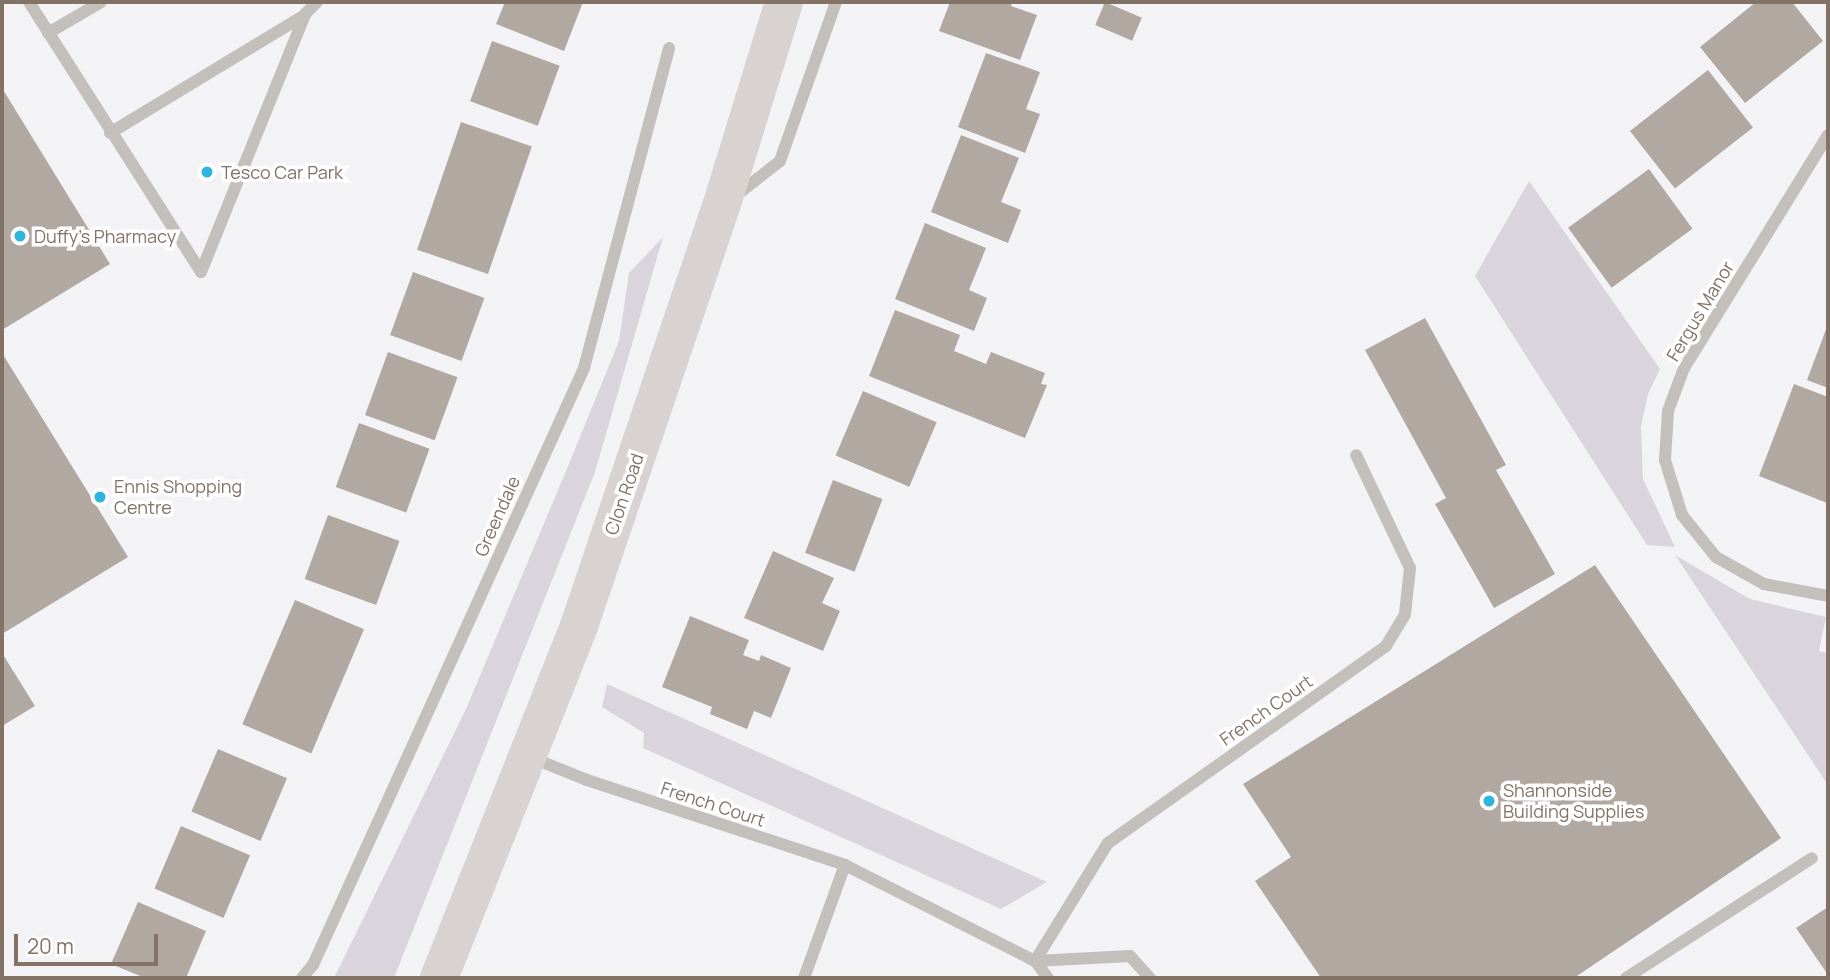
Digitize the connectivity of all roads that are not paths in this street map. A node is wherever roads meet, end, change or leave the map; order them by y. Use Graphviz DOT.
graph roads {
  1 [pos="29,2"];
  2 [pos="101,2"];
  3 [pos="317,2"];
  4 [pos="784,2"];
  5 [pos="836,2"];
  6 [pos="305,14"];
  7 [pos="48,33"];
  8 [pos="669,48"];
  9 [pos="110,133"];
  10 [pos="1828,135"];
  11 [pos="721,207"];
  12 [pos="1356,455"];
  13 [pos="1828,596"];
  14 [pos="530,757"];
  15 [pos="1812,858"];
  16 [pos="845,865"];
  17 [pos="1035,961"];
  18 [pos="302,978"];
  19 [pos="439,978"];
  20 [pos="804,978"];
  21 [pos="1048,978"];
  22 [pos="1150,978"];
  23 [pos="1626,978"];
  1 -- 7 [label="street"];
  2 -- 7 [label="street"];
  3 -- 6 [label="street"];
  4 -- 11 [label="main road, Clon Road"];
  5 -- 11 [label="street"];
  6 -- 9 [label="street"];
  6 -- 9 [label="street"];
  7 -- 9 [label="street"];
  8 -- 18 [label="street, Greendale"];
  10 -- 13 [label="street, Fergus Manor"];
  11 -- 14 [label="main road, Clon Road"];
  12 -- 17 [label="street, French Court"];
  14 -- 16 [label="street, French Court"];
  14 -- 19 [label="main road, Clon Road"];
  15 -- 23 [label="street"];
  16 -- 17 [label="street, French Court"];
  16 -- 20 [label="street"];
  17 -- 21 [label="street, French Court"];
  17 -- 22 [label="street"];
}
